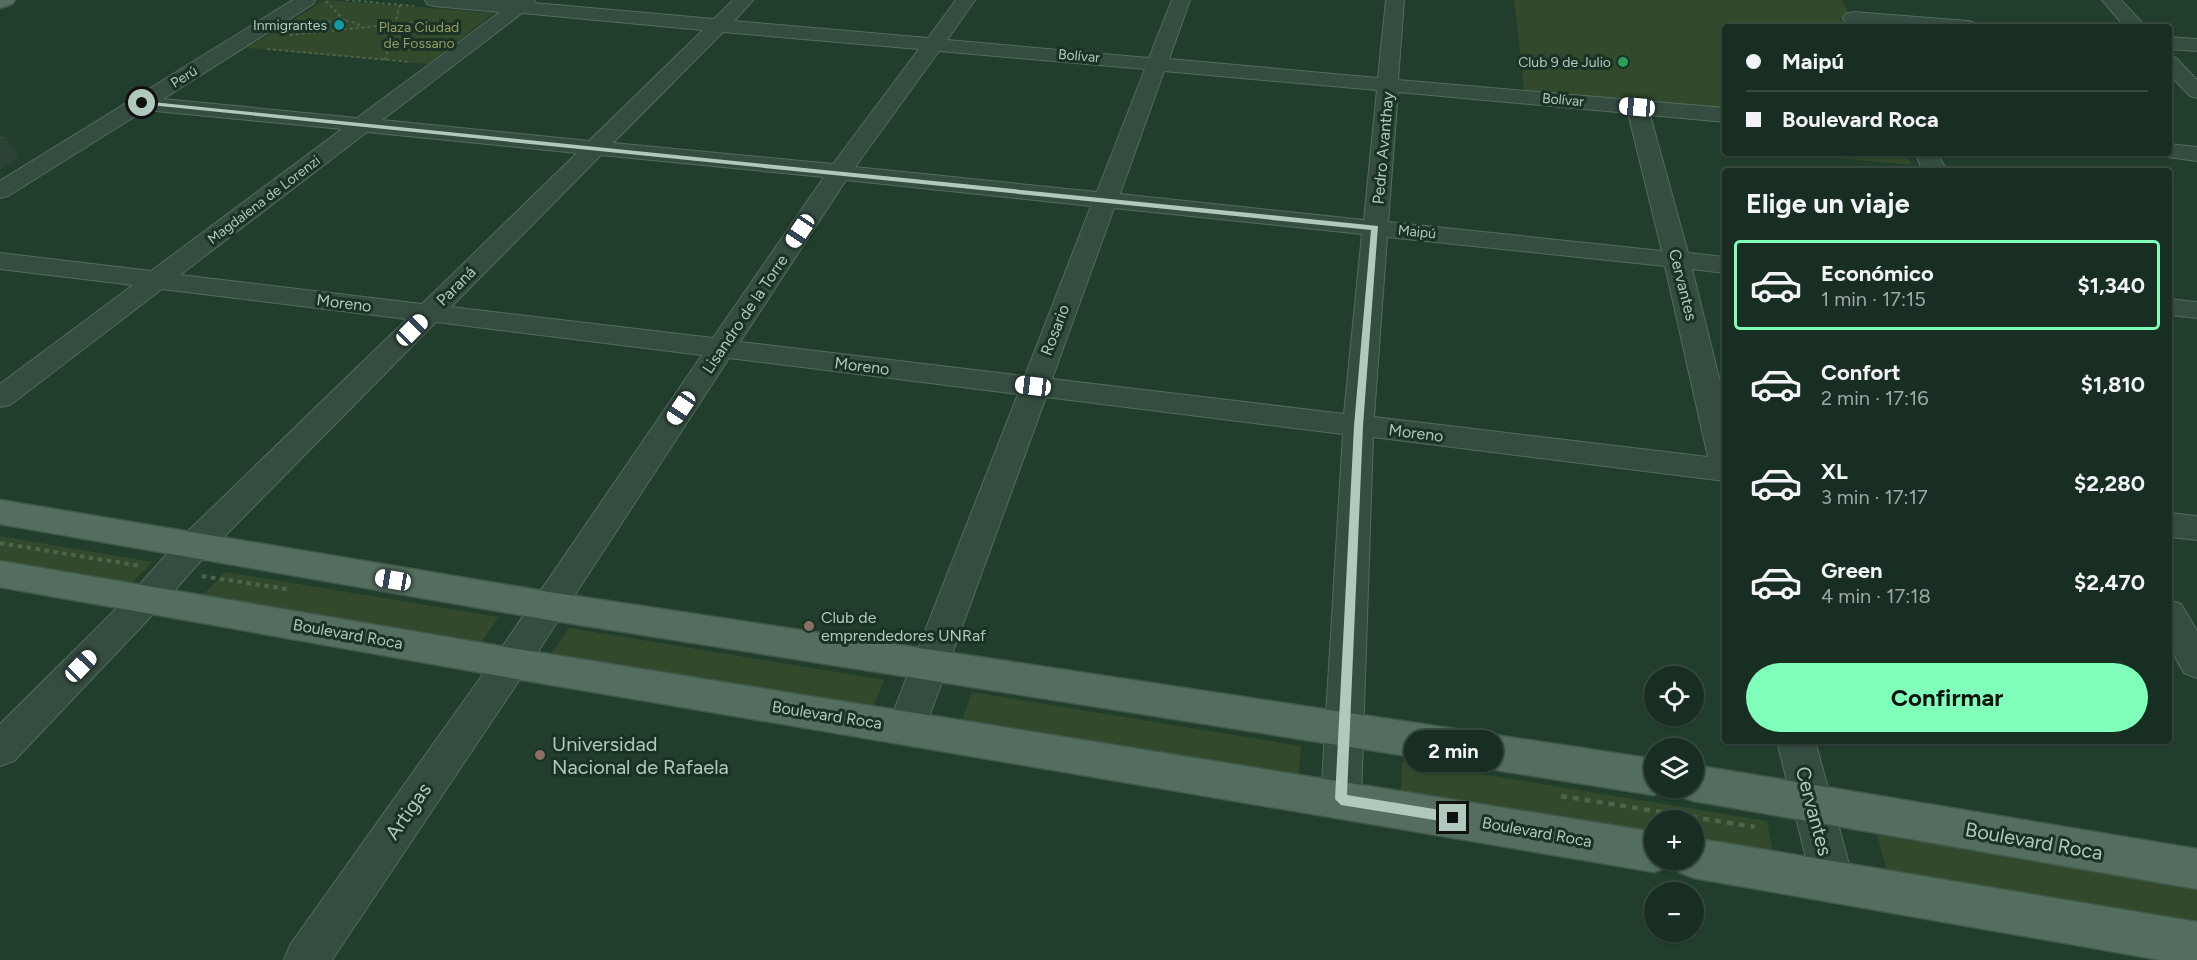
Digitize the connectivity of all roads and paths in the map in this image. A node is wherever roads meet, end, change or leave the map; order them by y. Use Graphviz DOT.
graph roads {
  1 [pos="5,0"];
  2 [pos="306,0"];
  3 [pos="326,0"];
  4 [pos="346,0"];
  5 [pos="744,0"];
  6 [pos="966,0"];
  7 [pos="1180,0"];
  8 [pos="1395,0"];
  9 [pos="1844,0"];
  10 [pos="2110,0"];
  11 [pos="0,2"];
  12 [pos="428,3"];
  13 [pos="522,4"];
  14 [pos="400,5"];
  15 [pos="441,19"];
  16 [pos="345,21"];
  17 [pos="1856,22"];
  18 [pos="1901,24"];
  19 [pos="2133,24"];
  20 [pos="718,25"];
  21 [pos="395,26"];
  22 [pos="362,28"];
  23 [pos="299,34"];
  24 [pos="281,36"];
  25 [pos="2172,43"];
  26 [pos="935,44"];
  27 [pos="2197,45"];
  28 [pos="258,49"];
  29 [pos="385,60"];
  30 [pos="418,63"];
  31 [pos="1157,63"];
  32 [pos="2172,65"];
  33 [pos="1389,84"];
  34 [pos="2197,92"];
  35 [pos="142,103"];
  36 [pos="1637,107"];
  37 [pos="1722,115"];
  38 [pos="362,125"];
  39 [pos="593,149"];
  40 [pos="2172,151"];
  41 [pos="2197,154"];
  42 [pos="1918,156"];
  43 [pos="1932,168"];
  44 [pos="839,172"];
  45 [pos="0,190"];
  46 [pos="1105,200"];
  47 [pos="1375,228"];
  48 [pos="0,261"];
  49 [pos="1677,261"];
  50 [pos="1722,265"];
  51 [pos="158,280"];
  52 [pos="2172,307"];
  53 [pos="2197,310"];
  54 [pos="429,313"];
  55 [pos="721,349"];
  56 [pos="1033,386"];
  57 [pos="0,398"];
  58 [pos="1358,426"];
  59 [pos="1722,451"];
  60 [pos="1722,471"];
  61 [pos="0,512"];
  62 [pos="2172,525"];
  63 [pos="2197,528"];
  64 [pos="193,547"];
  65 [pos="0,574"];
  66 [pos="146,600"];
  67 [pos="549,606"];
  68 [pos="2172,619"];
  69 [pos="511,663"];
  70 [pos="929,663"];
  71 [pos="2197,663"];
  72 [pos="906,728"];
  73 [pos="1345,728"];
  74 [pos="1797,744"];
  75 [pos="0,749"];
  76 [pos="1644,775"];
  77 [pos="1704,785"];
  78 [pos="1341,799"];
  79 [pos="1811,802"];
  80 [pos="1644,850"];
  81 [pos="1704,860"];
  82 [pos="2197,869"];
  83 [pos="1833,882"];
  84 [pos="2197,944"];
  85 [pos="306,960"];
  1 -- 11 [label="main road"];
  2 -- 35 [label="street, Perú"];
  3 -- 16 [label="path"];
  4 -- 14 [label="path"];
  5 -- 20 [label="street, Paraná"];
  6 -- 26 [label="street, Lisandro de la Torre"];
  7 -- 31 [label="street, Rosario"];
  8 -- 33 [label="street, Pedro Avanthay"];
  9 -- 17 [label="street"];
  10 -- 19 [label="street"];
  12 -- 13 [label="street, Bolívar"];
  12 -- 14 [label="path"];
  13 -- 20 [label="street, Bolívar"];
  13 -- 38 [label="street, Magdalena de Lorenzi"];
  14 -- 21 [label="path"];
  15 -- 21 [label="path"];
  16 -- 22 [label="path"];
  16 -- 23 [label="path"];
  17 -- 18 [label="street"];
  20 -- 26 [label="street, Bolívar"];
  20 -- 39 [label="street, Paraná"];
  21 -- 22 [label="path"];
  21 -- 29 [label="path"];
  22 -- 23 [label="path"];
  23 -- 24 [label="path"];
  25 -- 27 [label="street"];
  26 -- 31 [label="street, Bolívar"];
  26 -- 44 [label="street, Lisandro de la Torre"];
  28 -- 29 [label="path"];
  29 -- 30 [label="path"];
  31 -- 33 [label="street, Bolívar"];
  31 -- 46 [label="street, Rosario"];
  32 -- 34 [label="street"];
  33 -- 36 [label="street, Bolívar"];
  33 -- 47 [label="street, Pedro Avanthay"];
  35 -- 38 [label="street, Maipú"];
  35 -- 45 [label="street, Perú"];
  36 -- 37 [label="street, Bolívar"];
  36 -- 49 [label="street, Cervantes"];
  38 -- 39 [label="street, Maipú"];
  38 -- 51 [label="street, Magdalena de Lorenzi"];
  39 -- 44 [label="street, Maipú"];
  39 -- 54 [label="street, Paraná"];
  40 -- 41 [label="street"];
  42 -- 43 [label="street"];
  44 -- 46 [label="street, Maipú"];
  44 -- 55 [label="street, Lisandro de la Torre"];
  46 -- 47 [label="street, Maipú"];
  46 -- 56 [label="street, Rosario"];
  47 -- 49 [label="street, Maipú"];
  47 -- 58 [label="street, Pedro Avanthay"];
  48 -- 51 [label="street, Moreno"];
  49 -- 50 [label="street, Maipú"];
  49 -- 59 [label="street, Cervantes"];
  51 -- 54 [label="street, Moreno"];
  51 -- 57 [label="street, Magdalena de Lorenzi"];
  52 -- 53 [label="street"];
  54 -- 55 [label="street, Moreno"];
  54 -- 64 [label="street, Paraná"];
  55 -- 56 [label="street, Moreno"];
  55 -- 67 [label="street, Lisandro de la Torre"];
  56 -- 58 [label="street, Moreno"];
  56 -- 70 [label="street, Rosario"];
  58 -- 60 [label="street, Moreno"];
  58 -- 73 [label="street, Pedro Avanthay"];
  61 -- 64 [label="main road"];
  62 -- 63 [label="street"];
  64 -- 66 [label="street, Paraná"];
  64 -- 67 [label="main road"];
  65 -- 66 [label="main road, Boulevard Roca"];
  66 -- 69 [label="main road, Boulevard Roca"];
  66 -- 75 [label="street, Paraná"];
  67 -- 69 [label="street, Lisandro de la Torre"];
  67 -- 70 [label="main road"];
  68 -- 71 [label="street"];
  69 -- 72 [label="main road, Boulevard Roca"];
  69 -- 85 [label="street, Artigas"];
  70 -- 72 [label="street, Rosario"];
  70 -- 73 [label="main road"];
  72 -- 78 [label="main road, Boulevard Roca"];
  73 -- 76 [label="main road"];
  73 -- 78 [label="street, Pedro Avanthay"];
  74 -- 79 [label="street, Cervantes"];
  77 -- 79 [label="main road, Boulevard Roca"];
  78 -- 80 [label="main road, Boulevard Roca"];
  79 -- 82 [label="main road, Boulevard Roca"];
  79 -- 83 [label="street, Cervantes"];
  81 -- 83 [label="main road"];
  83 -- 84 [label="main road"];
}
